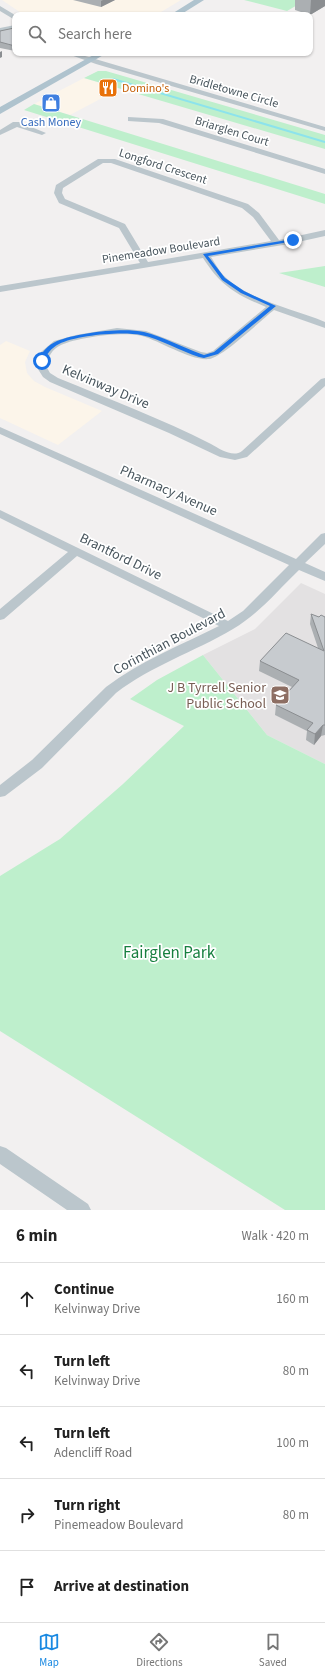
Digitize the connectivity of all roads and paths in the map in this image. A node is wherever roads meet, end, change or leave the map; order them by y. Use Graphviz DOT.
graph roads {
  1 [pos="200,0"];
  2 [pos="0,8"];
  3 [pos="179,12"];
  4 [pos="12,16"];
  5 [pos="12,28"];
  6 [pos="0,30"];
  7 [pos="77,56"];
  8 [pos="97,56"];
  9 [pos="110,56"];
  10 [pos="88,60"];
  11 [pos="98,64"];
  12 [pos="58,80"];
  13 [pos="0,111"];
  14 [pos="131,119"];
  15 [pos="325,129"];
  16 [pos="0,133"];
  17 [pos="42,133"];
  18 [pos="325,172"];
  19 [pos="325,233"];
  20 [pos="277,243"];
  21 [pos="205,255"];
  22 [pos="146,264"];
  23 [pos="0,289"];
  24 [pos="273,306"];
  25 [pos="325,325"];
  26 [pos="325,381"];
  27 [pos="0,430"];
  28 [pos="0,514"];
  29 [pos="325,537"];
  30 [pos="76,551"];
  31 [pos="298,564"];
  32 [pos="325,576"];
  33 [pos="0,616"];
  34 [pos="229,626"];
  35 [pos="0,792"];
  36 [pos="0,1154"];
  37 [pos="82,1210"];
  1 -- 3 [label="main road"];
  2 -- 4 [label="street"];
  5 -- 6 [label="street"];
  7 -- 10 [label="street, Bridletowne Circle"];
  8 -- 10 [label="main road"];
  9 -- 11 [label="main road"];
  10 -- 11 [label="street, Bridletowne Circle"];
  10 -- 12 [label="main road"];
  11 -- 12 [label="main road"];
  11 -- 15 [label="street, Bridletowne Circle"];
  12 -- 13 [label="main road"];
  14 -- 18 [label="street, Briarglen Court"];
  16 -- 17 [label="street"];
  19 -- 20 [label="street, Pinemeadow Boulevard"];
  20 -- 21 [label="street, Pinemeadow Boulevard"];
  20 -- 22 [label="street, Longford Crescent"];
  21 -- 22 [label="street, Pinemeadow Boulevard"];
  21 -- 24 [label="street"];
  22 -- 23 [label="street, Pinemeadow Boulevard"];
  24 -- 25 [label="street"];
  24 -- 26 [label="street, Kelvinway Drive"];
  27 -- 31 [label="street, Pharmacy Avenue"];
  28 -- 30 [label="street, Brantford Drive"];
  29 -- 31 [label="street, Corinthian Boulevard"];
  30 -- 33 [label="street"];
  30 -- 34 [label="street, Brantford Drive"];
  31 -- 32 [label="street, Pharmacy Avenue"];
  31 -- 34 [label="street, Corinthian Boulevard"];
  34 -- 35 [label="street, Corinthian Boulevard"];
  36 -- 37 [label="street"];
}
